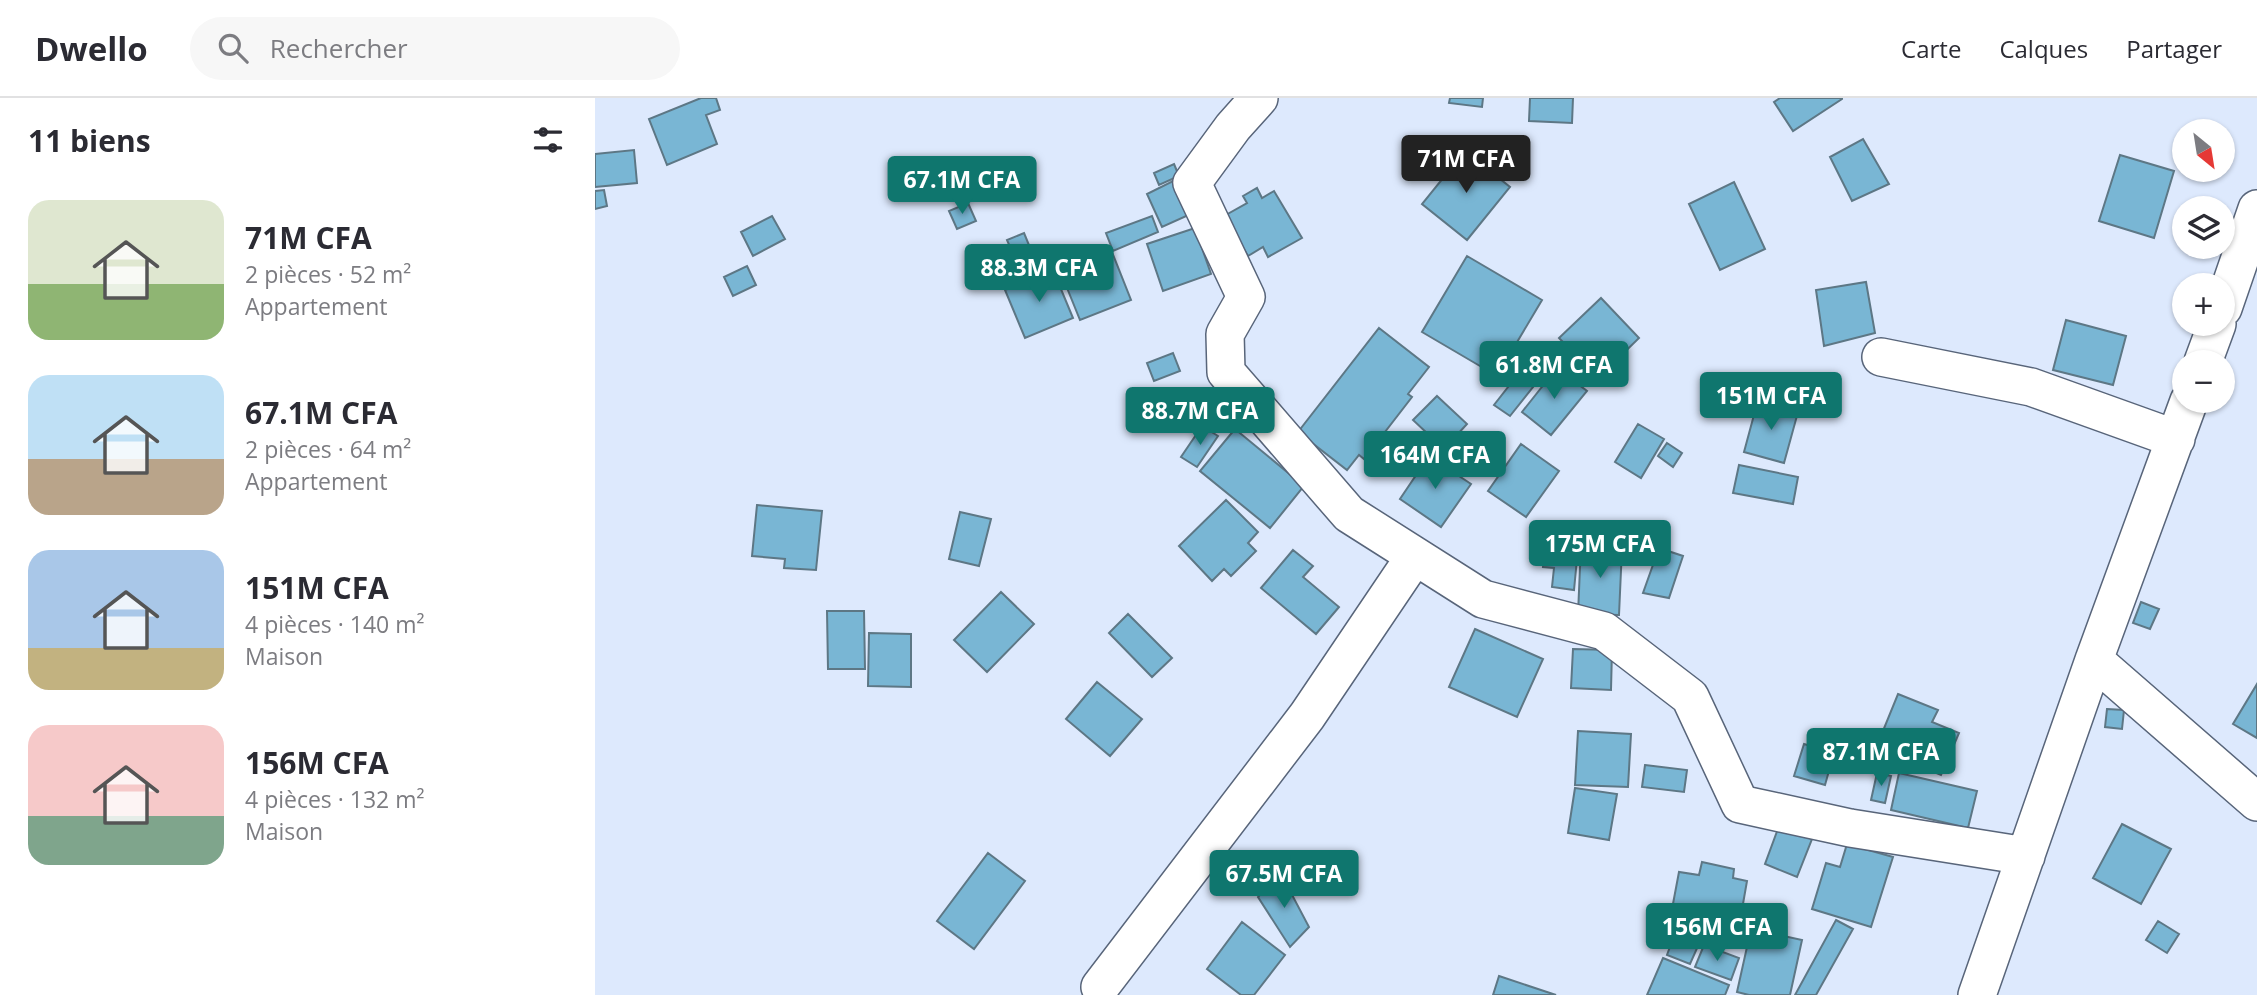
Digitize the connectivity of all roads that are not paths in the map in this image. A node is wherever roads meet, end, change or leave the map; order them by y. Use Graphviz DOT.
graph roads {
  1 [pos="1259,98"];
  2 [pos="2257,209"];
  3 [pos="2235,273"];
  4 [pos="1881,357"];
  5 [pos="2185,413"];
  6 [pos="2176,439"];
  7 [pos="1415,556"];
  8 [pos="2094,660"];
  9 [pos="2257,802"];
  10 [pos="2026,856"];
  11 [pos="1100,987"];
  12 [pos="1977,995"];
  1 -- 7 [label="street"];
  2 -- 3 [label="street"];
  4 -- 6 [label="street"];
  5 -- 6 [label="street"];
  6 -- 8 [label="street"];
  7 -- 10 [label="street"];
  7 -- 11 [label="street"];
  8 -- 9 [label="street"];
  8 -- 10 [label="street"];
  10 -- 12 [label="street"];
}
